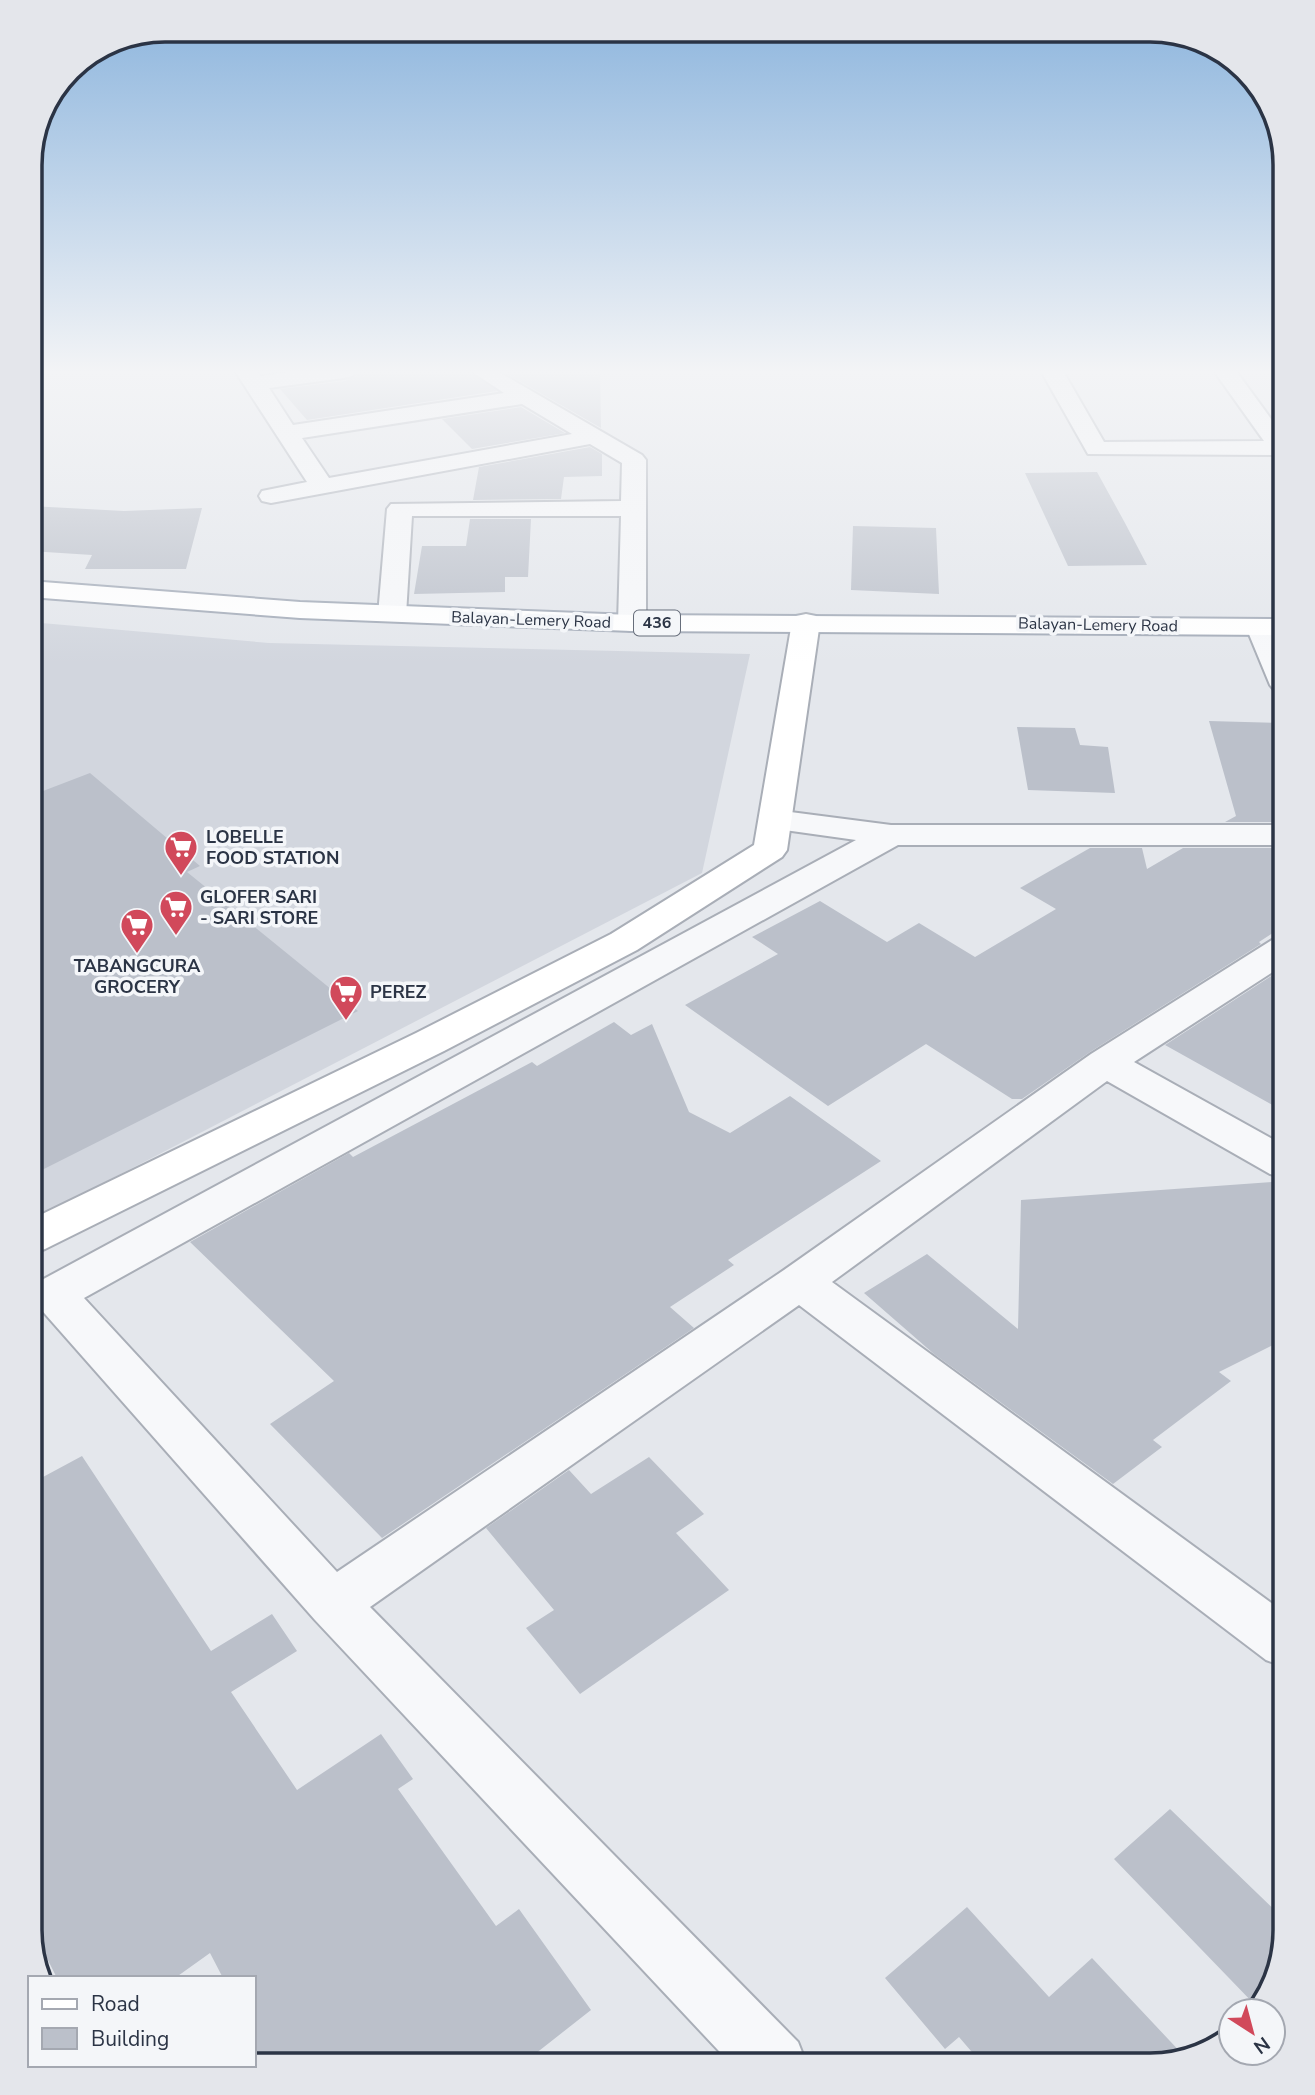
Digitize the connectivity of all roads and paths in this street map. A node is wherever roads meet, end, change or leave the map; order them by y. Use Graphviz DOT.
graph roads {
  1 [pos="311,469"];
  2 [pos="413,469"];
  3 [pos="634,469"];
  4 [pos="321,485"];
  5 [pos="271,496"];
  6 [pos="633,508"];
  7 [pos="42,590"];
  8 [pos="392,615"];
  9 [pos="806,622"];
  10 [pos="632,623"];
  11 [pos="1272,627"];
  12 [pos="775,820"];
  13 [pos="891,835"];
  14 [pos="1273,835"];
  15 [pos="1273,956"];
  16 [pos="1105,1063"];
  17 [pos="1273,1157"];
  18 [pos="42,1232"];
  19 [pos="800,1282"];
  20 [pos="333,1604"];
  21 [pos="1273,1634"];
  22 [pos="763,2053"];
  1 -- 4 [label="street"];
  2 -- 4 [label="street"];
  3 -- 6 [label="street"];
  4 -- 5 [label="street"];
  6 -- 8 [label="street"];
  6 -- 10 [label="street"];
  7 -- 8 [label="main road, Balayan-Lemery Road / 436"];
  8 -- 10 [label="main road, Balayan-Lemery Road / 436"];
  9 -- 10 [label="main road, Balayan-Lemery Road / 436"];
  9 -- 11 [label="main road, Balayan-Lemery Road / 436"];
  9 -- 12 [label="main road"];
  12 -- 13 [label="street"];
  12 -- 18 [label="main road"];
  13 -- 14 [label="street"];
  13 -- 20 [label="street"];
  15 -- 16 [label="street"];
  16 -- 17 [label="street"];
  16 -- 19 [label="street"];
  19 -- 20 [label="street"];
  19 -- 21 [label="street"];
  20 -- 22 [label="street"];
}
